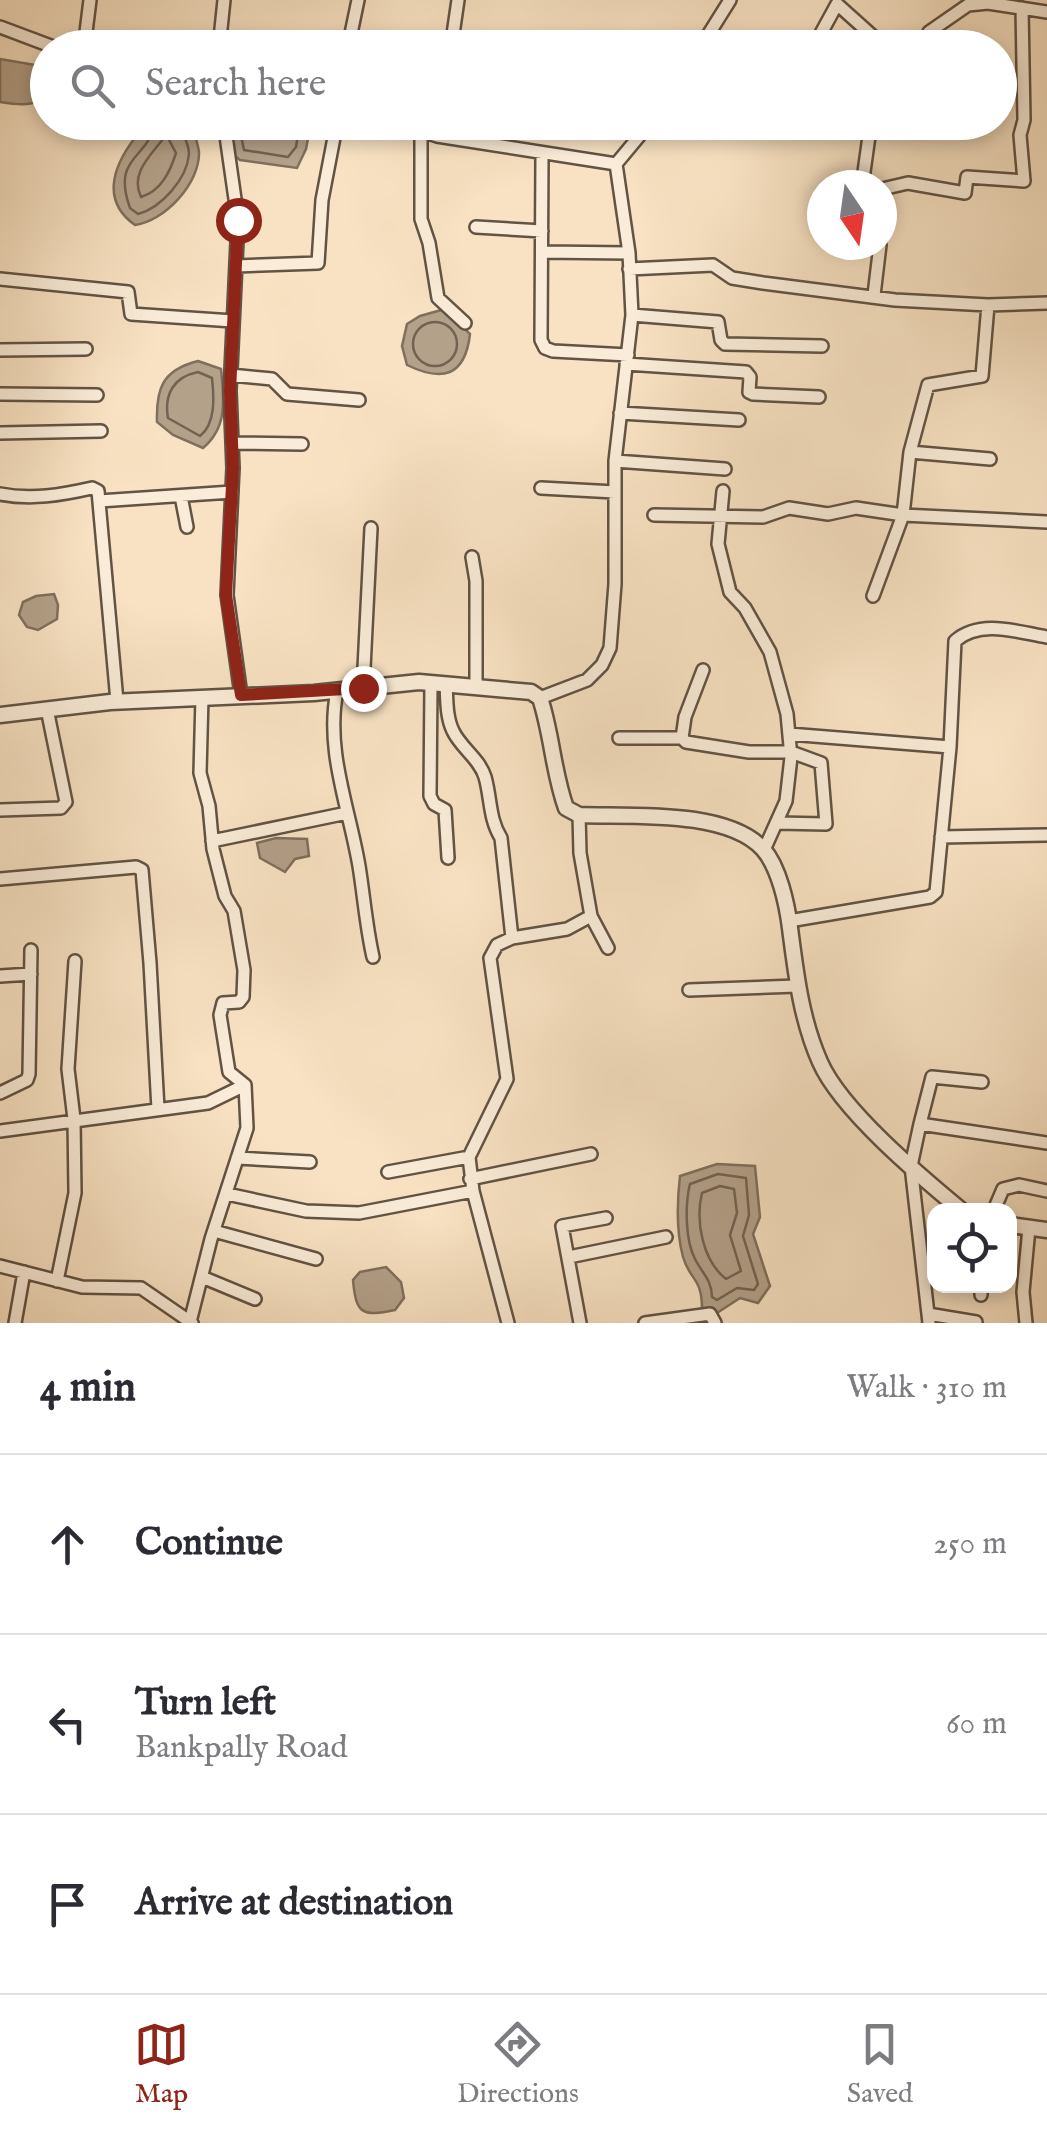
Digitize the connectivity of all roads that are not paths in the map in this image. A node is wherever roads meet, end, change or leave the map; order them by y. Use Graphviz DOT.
graph roads {
  1 [pos="90,0"];
  2 [pos="224,0"];
  3 [pos="358,0"];
  4 [pos="458,0"];
  5 [pos="730,0"];
  6 [pos="835,2"];
  7 [pos="1022,8"];
  8 [pos="1047,12"];
  9 [pos="0,27"];
  10 [pos="86,30"];
  11 [pos="221,30"];
  12 [pos="352,30"];
  13 [pos="454,30"];
  14 [pos="711,30"];
  15 [pos="822,30"];
  16 [pos="866,30"];
  17 [pos="932,30"];
  18 [pos="30,38"];
  19 [pos="227,140"];
  20 [pos="334,140"];
  21 [pos="420,140"];
  22 [pos="484,140"];
  23 [pos="636,140"];
  24 [pos="868,140"];
  25 [pos="542,154"];
  26 [pos="616,164"];
  27 [pos="863,170"];
  28 [pos="897,186"];
  29 [pos="476,227"];
  30 [pos="542,230"];
  31 [pos="542,252"];
  32 [pos="629,253"];
  33 [pos="878,260"];
  34 [pos="236,266"];
  35 [pos="629,270"];
  36 [pos="0,279"];
  37 [pos="874,295"];
  38 [pos="1047,303"];
  39 [pos="988,306"];
  40 [pos="632,316"];
  41 [pos="233,321"];
  42 [pos="465,323"];
  43 [pos="822,346"];
  44 [pos="86,349"];
  45 [pos="0,350"];
  46 [pos="627,359"];
  47 [pos="230,375"];
  48 [pos="0,394"];
  49 [pos="97,394"];
  50 [pos="819,397"];
  51 [pos="358,400"];
  52 [pos="620,413"];
  53 [pos="739,420"];
  54 [pos="101,431"];
  55 [pos="0,433"];
  56 [pos="232,444"];
  57 [pos="302,444"];
  58 [pos="910,452"];
  59 [pos="614,460"];
  60 [pos="990,460"];
  61 [pos="724,468"];
  62 [pos="540,488"];
  63 [pos="724,491"];
  64 [pos="232,492"];
  65 [pos="615,492"];
  66 [pos="0,494"];
  67 [pos="181,496"];
  68 [pos="100,502"];
  69 [pos="654,515"];
  70 [pos="903,516"];
  71 [pos="720,518"];
  72 [pos="1047,522"];
  73 [pos="186,527"];
  74 [pos="371,528"];
  75 [pos="472,557"];
  76 [pos="872,596"];
  77 [pos="1047,637"];
  78 [pos="703,670"];
  79 [pos="438,683"];
  80 [pos="476,686"];
  81 [pos="363,688"];
  82 [pos="337,691"];
  83 [pos="241,695"];
  84 [pos="202,697"];
  85 [pos="540,698"];
  86 [pos="117,702"];
  87 [pos="47,709"];
  88 [pos="0,714"];
  89 [pos="789,734"];
  90 [pos="619,738"];
  91 [pos="682,738"];
  92 [pos="950,747"];
  93 [pos="791,752"];
  94 [pos="0,810"];
  95 [pos="347,813"];
  96 [pos="579,815"];
  97 [pos="777,823"];
  98 [pos="1047,835"];
  99 [pos="941,837"];
  100 [pos="212,840"];
  101 [pos="764,850"];
  102 [pos="448,858"];
  103 [pos="0,878"];
  104 [pos="591,916"];
  105 [pos="790,920"];
  106 [pos="512,938"];
  107 [pos="608,948"];
  108 [pos="31,950"];
  109 [pos="373,957"];
  110 [pos="75,961"];
  111 [pos="31,974"];
  112 [pos="0,976"];
  113 [pos="797,986"];
  114 [pos="689,990"];
  115 [pos="982,1082"];
  116 [pos="244,1085"];
  117 [pos="0,1093"];
  118 [pos="158,1109"];
  119 [pos="74,1119"];
  120 [pos="920,1124"];
  121 [pos="0,1131"];
  122 [pos="1047,1143"];
  123 [pos="591,1154"];
  124 [pos="238,1158"];
  125 [pos="469,1158"];
  126 [pos="310,1162"];
  127 [pos="911,1166"];
  128 [pos="388,1172"];
  129 [pos="472,1185"];
  130 [pos="1047,1191"];
  131 [pos="227,1194"];
  132 [pos="954,1203"];
  133 [pos="997,1203"];
  134 [pos="606,1218"];
  135 [pos="1017,1226"];
  136 [pos="1029,1228"];
  137 [pos="1047,1230"];
  138 [pos="214,1231"];
  139 [pos="666,1237"];
  140 [pos="570,1257"];
  141 [pos="316,1259"];
  142 [pos="0,1266"];
  143 [pos="24,1272"];
  144 [pos="202,1277"];
  145 [pos="57,1280"];
  146 [pos="255,1299"];
  147 [pos="928,1319"];
  148 [pos="666,1321"];
  149 [pos="191,1322"];
  150 [pos="976,1322"];
  151 [pos="15,1323"];
  152 [pos="508,1323"];
  153 [pos="580,1323"];
  154 [pos="645,1323"];
  155 [pos="715,1323"];
  156 [pos="1026,1323"];
  1 -- 10 [label="street"];
  2 -- 11 [label="street"];
  3 -- 12 [label="street"];
  4 -- 13 [label="street"];
  5 -- 14 [label="street"];
  6 -- 15 [label="street"];
  6 -- 16 [label="street"];
  7 -- 8 [label="street"];
  7 -- 17 [label="street"];
  7 -- 28 [label="street"];
  9 -- 18 [label="street"];
  19 -- 34 [label="street"];
  20 -- 34 [label="street"];
  21 -- 42 [label="street"];
  22 -- 25 [label="street"];
  23 -- 26 [label="street"];
  24 -- 27 [label="street"];
  25 -- 26 [label="street"];
  25 -- 30 [label="street"];
  26 -- 32 [label="street"];
  29 -- 30 [label="street"];
  30 -- 31 [label="street"];
  31 -- 32 [label="street"];
  31 -- 46 [label="street"];
  32 -- 35 [label="street"];
  33 -- 37 [label="street"];
  34 -- 41 [label="street"];
  35 -- 37 [label="street"];
  35 -- 40 [label="street"];
  36 -- 41 [label="street"];
  37 -- 39 [label="street"];
  38 -- 39 [label="street"];
  39 -- 58 [label="street"];
  40 -- 43 [label="street"];
  40 -- 46 [label="street"];
  41 -- 47 [label="street"];
  44 -- 45 [label="street"];
  46 -- 50 [label="street"];
  46 -- 52 [label="street"];
  47 -- 51 [label="street"];
  47 -- 56 [label="street"];
  48 -- 49 [label="street"];
  52 -- 53 [label="street"];
  52 -- 59 [label="street"];
  54 -- 55 [label="street"];
  56 -- 57 [label="street"];
  56 -- 64 [label="street"];
  58 -- 60 [label="street"];
  58 -- 70 [label="street"];
  59 -- 61 [label="street"];
  59 -- 65 [label="street"];
  62 -- 65 [label="street"];
  63 -- 71 [label="street"];
  64 -- 67 [label="street"];
  64 -- 83 [label="street"];
  65 -- 85 [label="street"];
  66 -- 68 [label="street"];
  67 -- 68 [label="street"];
  67 -- 73 [label="street"];
  68 -- 86 [label="street"];
  69 -- 71 [label="street"];
  70 -- 71 [label="street"];
  70 -- 72 [label="street"];
  70 -- 76 [label="street"];
  71 -- 89 [label="street"];
  74 -- 81 [label="street"];
  75 -- 80 [label="street"];
  77 -- 92 [label="street"];
  78 -- 91 [label="street"];
  79 -- 80 [label="street"];
  79 -- 81 [label="street"];
  79 -- 102 [label="street"];
  79 -- 106 [label="street"];
  80 -- 85 [label="street"];
  81 -- 82 [label="street"];
  82 -- 83 [label="street"];
  82 -- 95 [label="street"];
  83 -- 84 [label="street"];
  84 -- 86 [label="street"];
  84 -- 100 [label="street"];
  85 -- 96 [label="street"];
  86 -- 87 [label="street"];
  87 -- 88 [label="street"];
  87 -- 94 [label="street"];
  89 -- 92 [label="street"];
  89 -- 93 [label="street"];
  90 -- 91 [label="street"];
  91 -- 93 [label="street"];
  92 -- 99 [label="street"];
  93 -- 97 [label="street"];
  93 -- 97 [label="street"];
  95 -- 100 [label="street"];
  95 -- 109 [label="street"];
  96 -- 101 [label="street"];
  96 -- 104 [label="street"];
  97 -- 101 [label="street"];
  98 -- 99 [label="street"];
  99 -- 105 [label="street"];
  100 -- 116 [label="street"];
  101 -- 105 [label="street"];
  103 -- 118 [label="street"];
  104 -- 106 [label="street"];
  104 -- 107 [label="street"];
  105 -- 113 [label="street"];
  106 -- 125 [label="street"];
  108 -- 111 [label="street"];
  110 -- 119 [label="street"];
  111 -- 112 [label="street"];
  111 -- 117 [label="street"];
  113 -- 114 [label="street"];
  113 -- 127 [label="street"];
  115 -- 120 [label="street"];
  116 -- 118 [label="street"];
  116 -- 124 [label="street"];
  118 -- 119 [label="street"];
  119 -- 121 [label="street"];
  119 -- 145 [label="street"];
  120 -- 122 [label="street"];
  120 -- 127 [label="street"];
  123 -- 129 [label="street"];
  124 -- 126 [label="street"];
  124 -- 131 [label="street"];
  125 -- 128 [label="street"];
  125 -- 129 [label="street"];
  127 -- 132 [label="street"];
  127 -- 147 [label="street"];
  129 -- 131 [label="street"];
  129 -- 152 [label="street"];
  130 -- 133 [label="street"];
  131 -- 138 [label="street"];
  134 -- 140 [label="street"];
  135 -- 136 [label="street"];
  136 -- 137 [label="street"];
  136 -- 156 [label="street"];
  138 -- 141 [label="street"];
  138 -- 144 [label="street"];
  139 -- 140 [label="street"];
  140 -- 153 [label="street"];
  142 -- 143 [label="street"];
  143 -- 145 [label="street"];
  143 -- 151 [label="street"];
  144 -- 146 [label="street"];
  144 -- 149 [label="street"];
  145 -- 149 [label="street"];
  147 -- 150 [label="street"];
  148 -- 154 [label="street"];
  148 -- 155 [label="street"];
}
